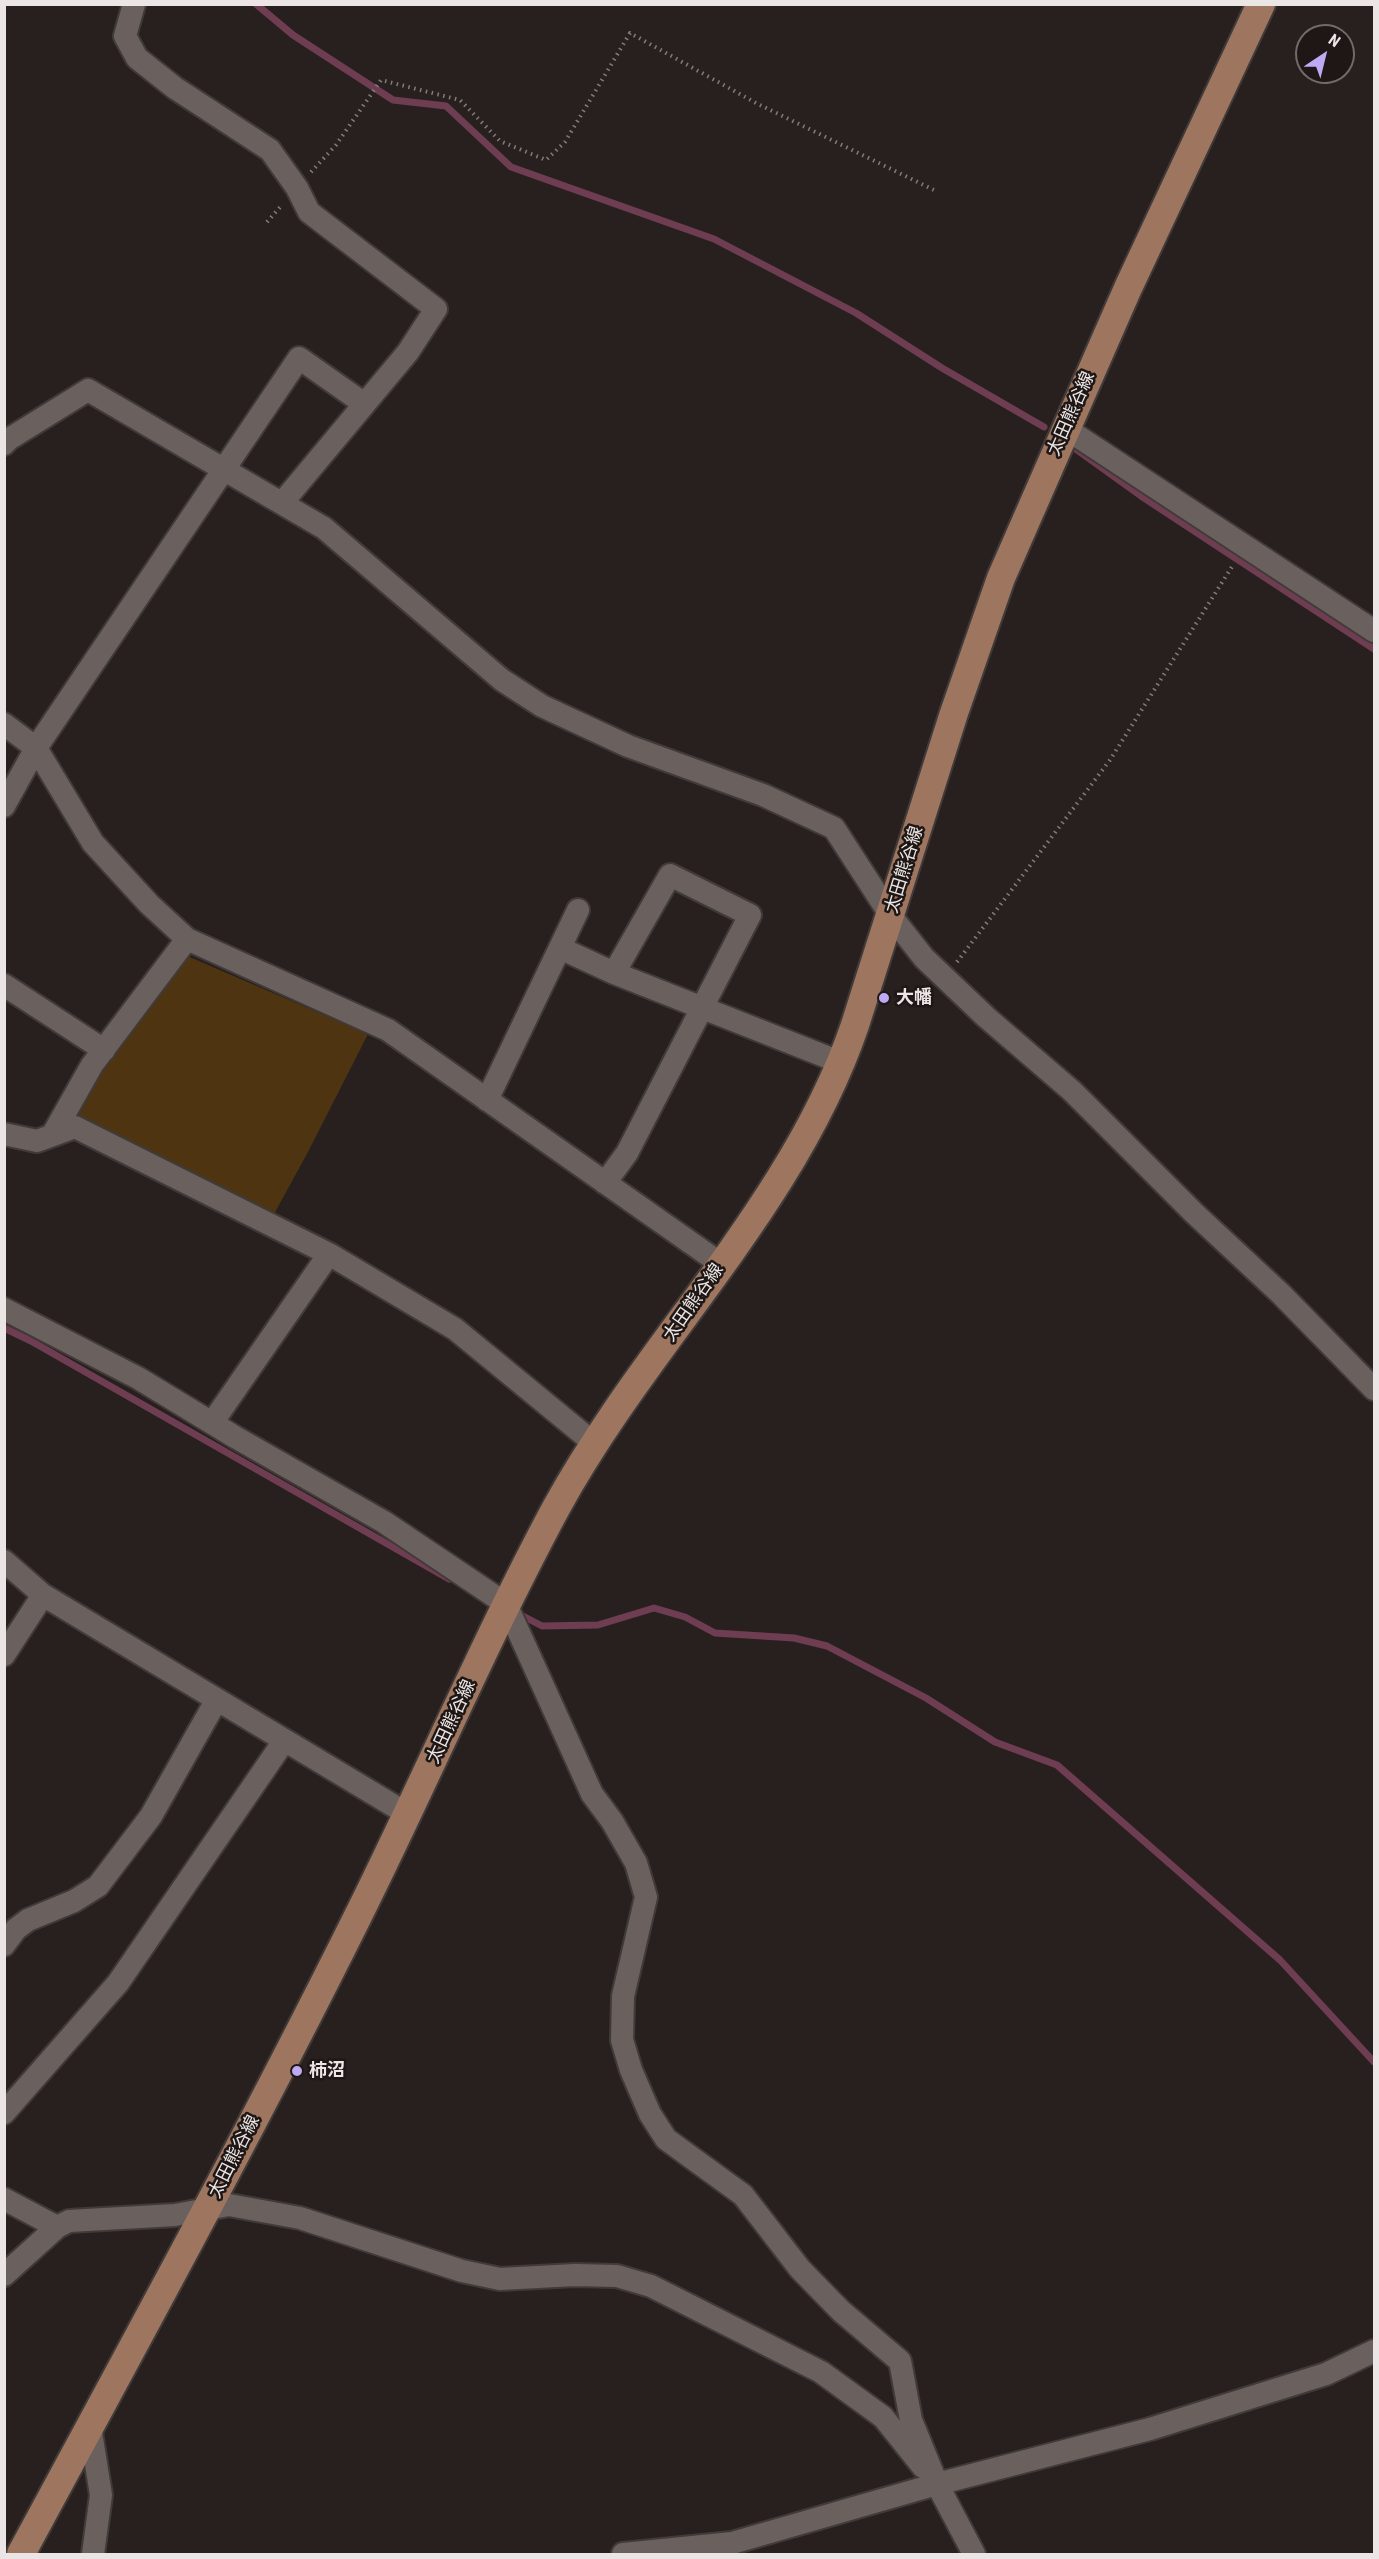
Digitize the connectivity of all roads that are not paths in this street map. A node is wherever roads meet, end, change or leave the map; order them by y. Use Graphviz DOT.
graph roads {
  1 [pos="134,4"];
  2 [pos="1261,4"];
  3 [pos="363,404"];
  4 [pos="1065,428"];
  5 [pos="4,444"];
  6 [pos="226,469"];
  7 [pos="282,503"];
  8 [pos="1374,632"];
  9 [pos="7,730"];
  10 [pos="36,748"];
  11 [pos="4,806"];
  12 [pos="578,910"];
  13 [pos="891,916"];
  14 [pos="187,939"];
  15 [pos="560,948"];
  16 [pos="614,973"];
  17 [pos="4,985"];
  18 [pos="702,1007"];
  19 [pos="104,1050"];
  20 [pos="843,1063"];
  21 [pos="487,1100"];
  22 [pos="4,1134"];
  23 [pos="53,1134"];
  24 [pos="605,1183"];
  25 [pos="329,1254"];
  26 [pos="721,1264"];
  27 [pos="4,1309"];
  28 [pos="1374,1389"];
  29 [pos="212,1424"];
  30 [pos="595,1444"];
  31 [pos="4,1561"];
  32 [pos="43,1595"];
  33 [pos="506,1604"];
  34 [pos="4,1654"];
  35 [pos="216,1701"];
  36 [pos="284,1741"];
  37 [pos="409,1815"];
  38 [pos="4,1945"];
  39 [pos="4,2113"];
  40 [pos="4,2199"];
  41 [pos="207,2210"];
  42 [pos="57,2227"];
  43 [pos="4,2275"];
  44 [pos="1374,2351"];
  45 [pos="90,2426"];
  46 [pos="937,2484"];
  47 [pos="735,2549"];
  48 [pos="21,2554"];
  49 [pos="93,2554"];
  50 [pos="623,2554"];
  51 [pos="974,2554"];
  1 -- 3 [label="street"];
  2 -- 4 [label="main road, 太田熊谷線"];
  3 -- 6 [label="street"];
  3 -- 7 [label="street"];
  4 -- 8 [label="street"];
  4 -- 13 [label="main road, 太田熊谷線"];
  5 -- 6 [label="street"];
  6 -- 7 [label="street"];
  6 -- 10 [label="street"];
  7 -- 13 [label="street"];
  9 -- 10 [label="street"];
  10 -- 11 [label="street"];
  10 -- 14 [label="street"];
  12 -- 15 [label="street"];
  13 -- 20 [label="main road, 太田熊谷線"];
  13 -- 28 [label="street"];
  14 -- 19 [label="street"];
  14 -- 21 [label="street"];
  15 -- 16 [label="street"];
  15 -- 21 [label="street"];
  16 -- 18 [label="street"];
  16 -- 18 [label="street"];
  17 -- 19 [label="street"];
  18 -- 20 [label="street"];
  18 -- 24 [label="street"];
  19 -- 23 [label="street"];
  20 -- 26 [label="main road, 太田熊谷線"];
  21 -- 24 [label="street"];
  22 -- 23 [label="street"];
  23 -- 25 [label="street"];
  24 -- 26 [label="street"];
  25 -- 29 [label="street"];
  25 -- 30 [label="street"];
  26 -- 30 [label="main road, 太田熊谷線"];
  27 -- 29 [label="street"];
  29 -- 33 [label="street"];
  30 -- 33 [label="main road, 太田熊谷線"];
  31 -- 32 [label="street"];
  32 -- 34 [label="street"];
  32 -- 35 [label="street"];
  33 -- 37 [label="main road, 太田熊谷線"];
  33 -- 46 [label="street"];
  35 -- 36 [label="street"];
  35 -- 38 [label="street"];
  36 -- 37 [label="street"];
  36 -- 39 [label="street"];
  37 -- 41 [label="main road, 太田熊谷線"];
  40 -- 42 [label="street"];
  41 -- 42 [label="street"];
  41 -- 45 [label="main road, 太田熊谷線"];
  41 -- 46 [label="street"];
  42 -- 43 [label="street"];
  44 -- 46 [label="street"];
  45 -- 48 [label="main road, 太田熊谷線"];
  45 -- 49 [label="street"];
  46 -- 47 [label="street"];
  46 -- 51 [label="street"];
  47 -- 50 [label="street"];
}
